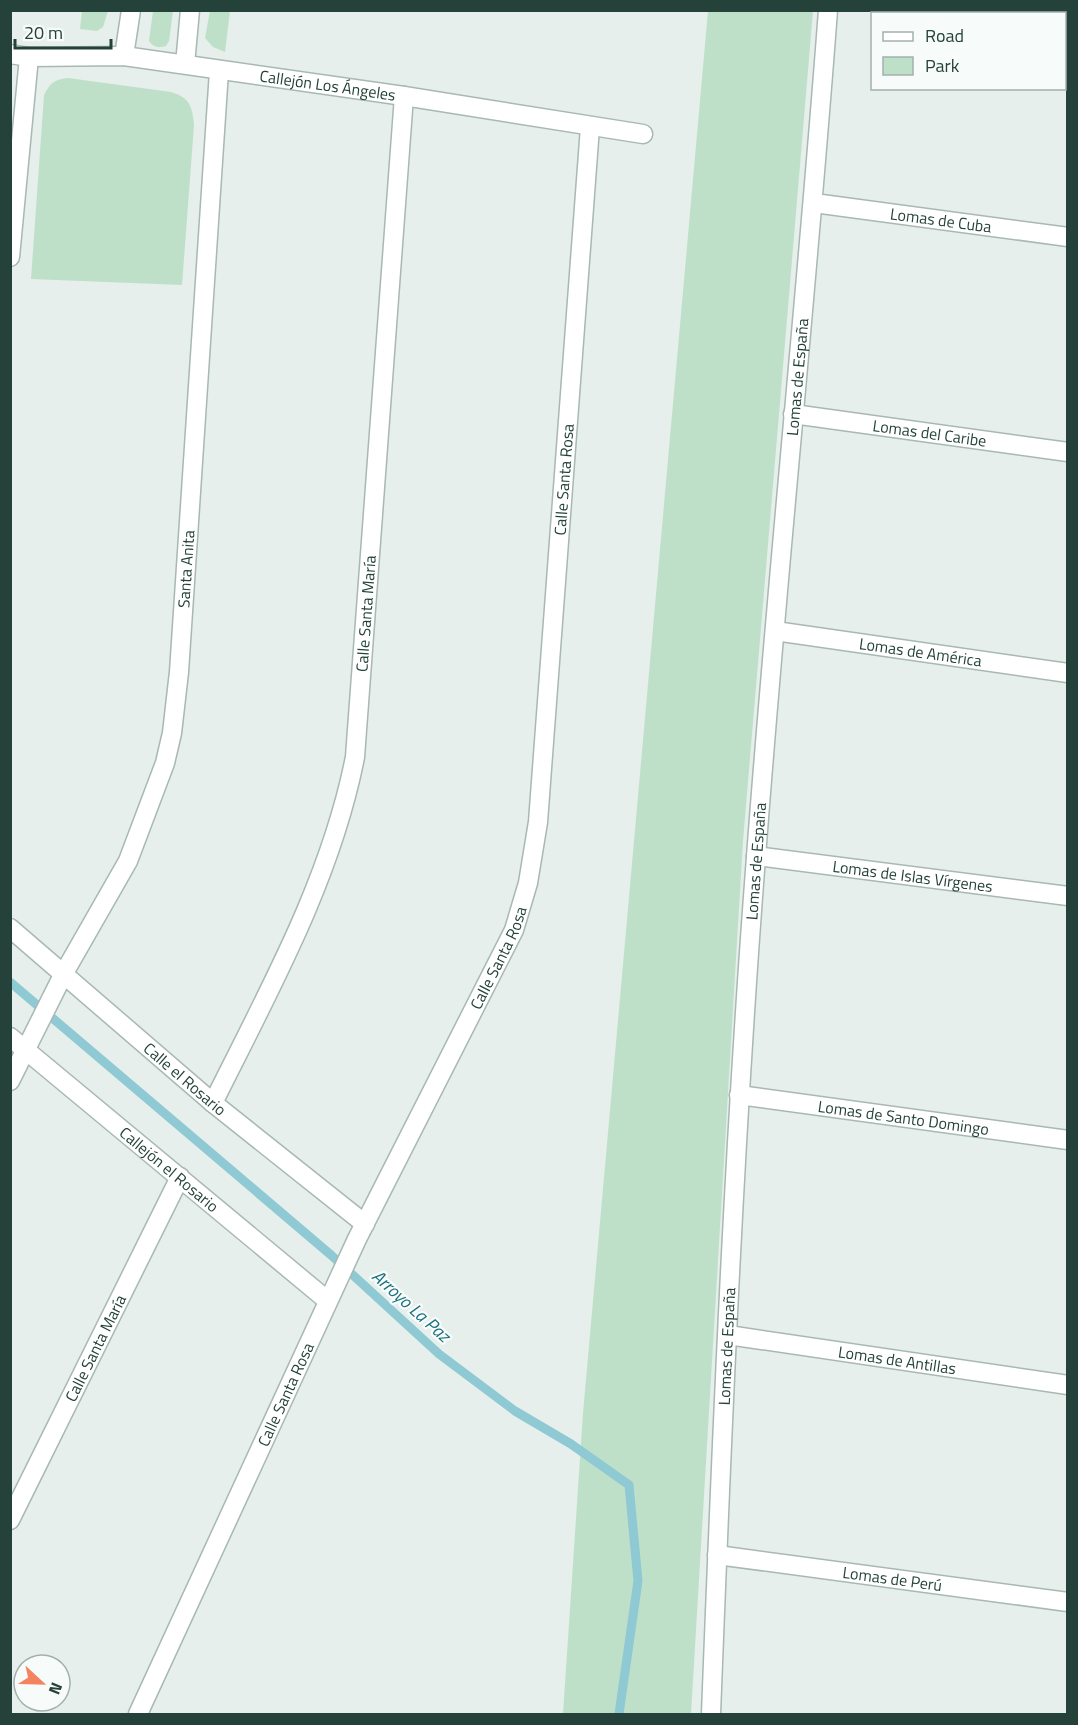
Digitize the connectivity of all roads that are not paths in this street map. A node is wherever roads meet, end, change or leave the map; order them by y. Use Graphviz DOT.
graph roads {
  1 [pos="131,10"];
  2 [pos="190,10"];
  3 [pos="828,10"];
  4 [pos="10,54"];
  5 [pos="124,56"];
  6 [pos="29,57"];
  7 [pos="185,64"];
  8 [pos="219,71"];
  9 [pos="404,96"];
  10 [pos="590,126"];
  11 [pos="643,134"];
  12 [pos="814,203"];
  13 [pos="1068,237"];
  14 [pos="10,257"];
  15 [pos="793,414"];
  16 [pos="1068,452"];
  17 [pos="775,631"];
  18 [pos="1068,673"];
  19 [pos="756,856"];
  20 [pos="1068,896"];
  21 [pos="10,928"];
  22 [pos="61,979"];
  23 [pos="10,1037"];
  24 [pos="29,1042"];
  25 [pos="10,1081"];
  26 [pos="739,1095"];
  27 [pos="213,1103"];
  28 [pos="1068,1140"];
  29 [pos="180,1177"];
  30 [pos="361,1231"];
  31 [pos="328,1301"];
  32 [pos="728,1335"];
  33 [pos="1068,1385"];
  34 [pos="10,1520"];
  35 [pos="717,1556"];
  36 [pos="1068,1602"];
  37 [pos="138,1714"];
  38 [pos="711,1714"];
  1 -- 5 [label="street"];
  2 -- 7 [label="street"];
  3 -- 12 [label="street, Lomas de España"];
  4 -- 6 [label="street, Callejón Los Ángeles"];
  5 -- 6 [label="street, Callejón Los Ángeles"];
  5 -- 7 [label="street, Callejón Los Ángeles"];
  6 -- 14 [label="street"];
  7 -- 8 [label="street, Callejón Los Ángeles"];
  8 -- 9 [label="street, Callejón Los Ángeles"];
  8 -- 22 [label="street, Santa Anita"];
  9 -- 10 [label="street, Callejón Los Ángeles"];
  9 -- 27 [label="street, Calle Santa María"];
  10 -- 11 [label="street, Callejón Los Ángeles"];
  10 -- 30 [label="street, Calle Santa Rosa"];
  12 -- 13 [label="street, Lomas de Cuba"];
  12 -- 15 [label="street, Lomas de España"];
  15 -- 16 [label="street, Lomas del Caribe"];
  15 -- 17 [label="street, Lomas de España"];
  17 -- 18 [label="street, Lomas de América"];
  17 -- 19 [label="street, Lomas de España"];
  19 -- 20 [label="street, Lomas de Islas Vírgenes"];
  19 -- 26 [label="street, Lomas de España"];
  21 -- 22 [label="street, Calle el Rosario"];
  22 -- 24 [label="street, Santa Anita"];
  22 -- 27 [label="street, Calle el Rosario"];
  23 -- 24 [label="street, Callejón el Rosario"];
  24 -- 25 [label="street, Santa Anita"];
  24 -- 29 [label="street, Callejón el Rosario"];
  26 -- 28 [label="street, Lomas de Santo Domingo"];
  26 -- 32 [label="street, Lomas de España"];
  27 -- 30 [label="street, Calle el Rosario"];
  29 -- 31 [label="street, Callejón el Rosario"];
  29 -- 34 [label="street, Calle Santa María"];
  30 -- 31 [label="street, Calle Santa Rosa"];
  31 -- 37 [label="street, Calle Santa Rosa"];
  32 -- 33 [label="street, Lomas de Antillas"];
  32 -- 35 [label="street, Lomas de España"];
  35 -- 36 [label="street, Lomas de Perú"];
  35 -- 38 [label="street, Lomas de España"];
}
